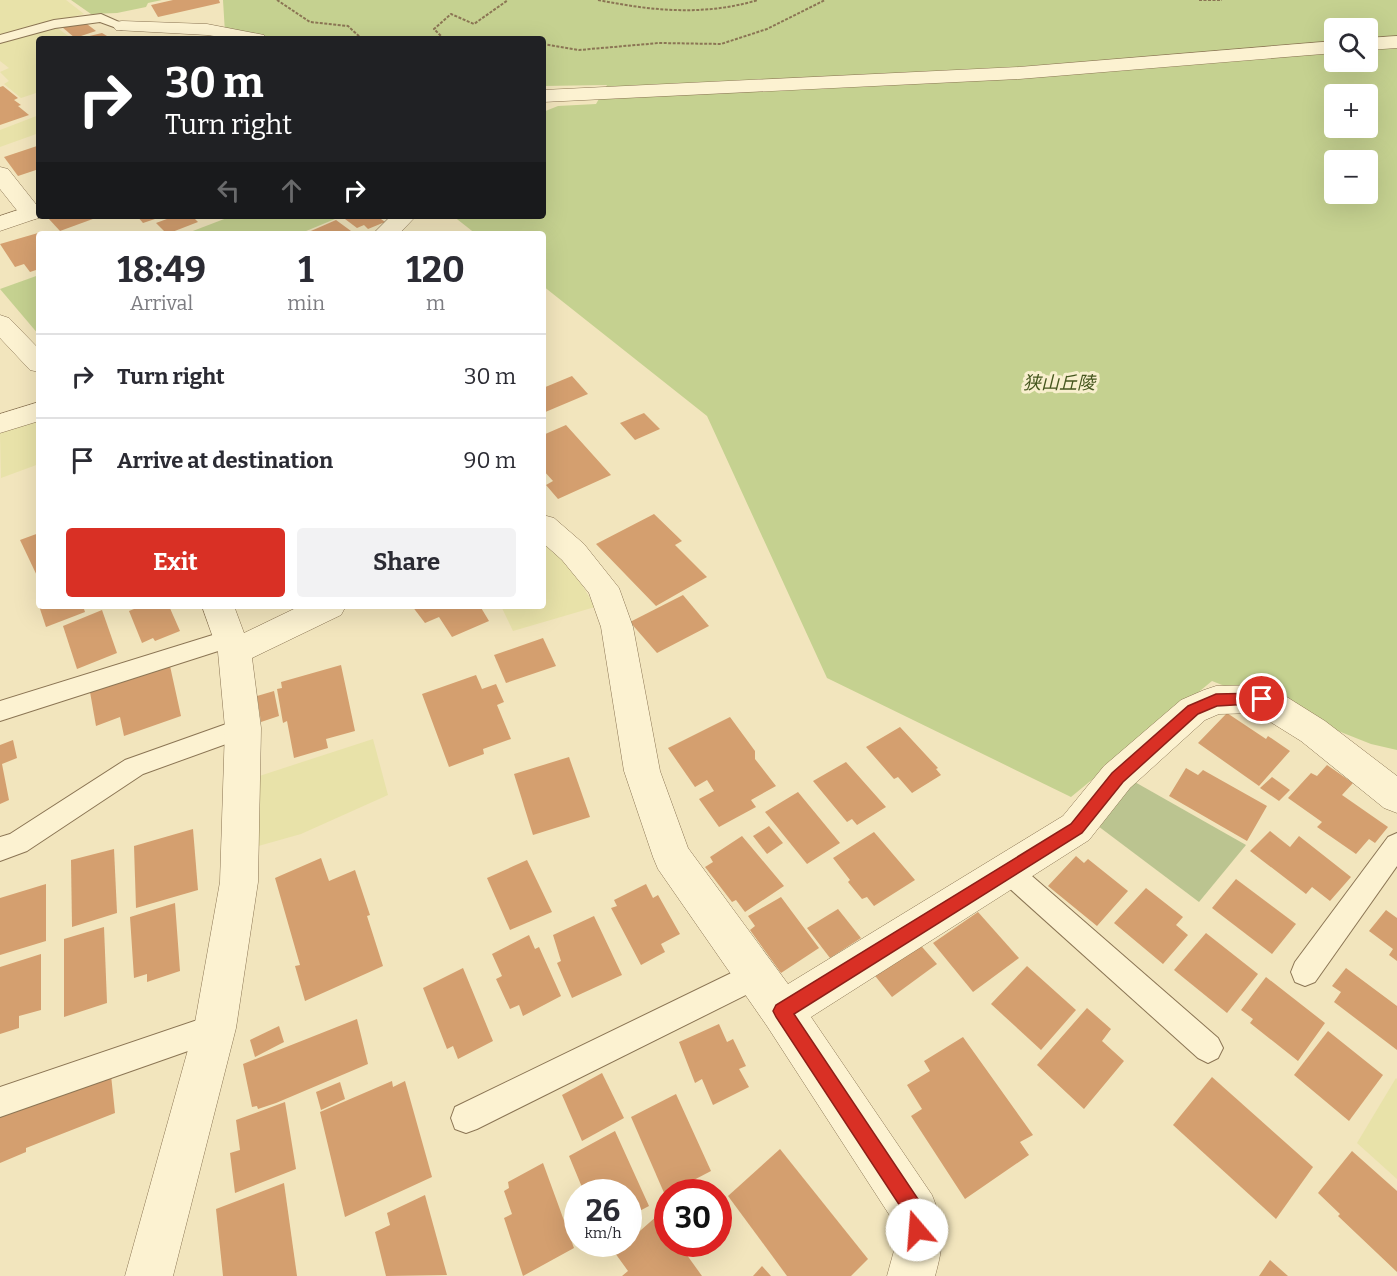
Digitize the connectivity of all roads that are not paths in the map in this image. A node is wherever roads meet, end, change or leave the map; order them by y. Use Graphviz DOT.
graph roads {
  1 [pos="122,26"];
  2 [pos="249,36"];
  3 [pos="0,39"];
  4 [pos="1397,42"];
  5 [pos="1378,43"];
  6 [pos="1324,48"];
  7 [pos="546,96"];
  8 [pos="0,174"];
  9 [pos="35,212"];
  10 [pos="402,219"];
  11 [pos="0,224"];
  12 [pos="388,231"];
  13 [pos="0,323"];
  14 [pos="36,361"];
  15 [pos="36,412"];
  16 [pos="0,424"];
  17 [pos="546,529"];
  18 [pos="219,609"];
  19 [pos="323,609"];
  20 [pos="234,645"];
  21 [pos="0,711"];
  22 [pos="243,728"];
  23 [pos="1397,797"];
  24 [pos="1397,845"];
  25 [pos="0,849"];
  26 [pos="1008,871"];
  27 [pos="1305,972"];
  28 [pos="756,975"];
  29 [pos="782,1011"];
  30 [pos="215,1028"];
  31 [pos="1208,1048"];
  32 [pos="0,1102"];
  33 [pos="466,1118"];
  34 [pos="149,1276"];
  35 [pos="911,1276"];
  1 -- 2 [label="street"];
  1 -- 3 [label="lane"];
  4 -- 5 [label="street"];
  6 -- 7 [label="street"];
  8 -- 9 [label="street"];
  9 -- 11 [label="street"];
  10 -- 12 [label="street"];
  13 -- 14 [label="street"];
  15 -- 16 [label="street"];
  17 -- 28 [label="street"];
  18 -- 20 [label="street"];
  19 -- 20 [label="street"];
  20 -- 21 [label="lane"];
  20 -- 22 [label="street"];
  22 -- 25 [label="lane"];
  22 -- 30 [label="street"];
  23 -- 26 [label="street"];
  24 -- 27 [label="lane"];
  26 -- 29 [label="street"];
  26 -- 31 [label="lane"];
  28 -- 29 [label="street"];
  28 -- 33 [label="lane"];
  29 -- 35 [label="street"];
  30 -- 32 [label="lane"];
  30 -- 34 [label="street"];
}
